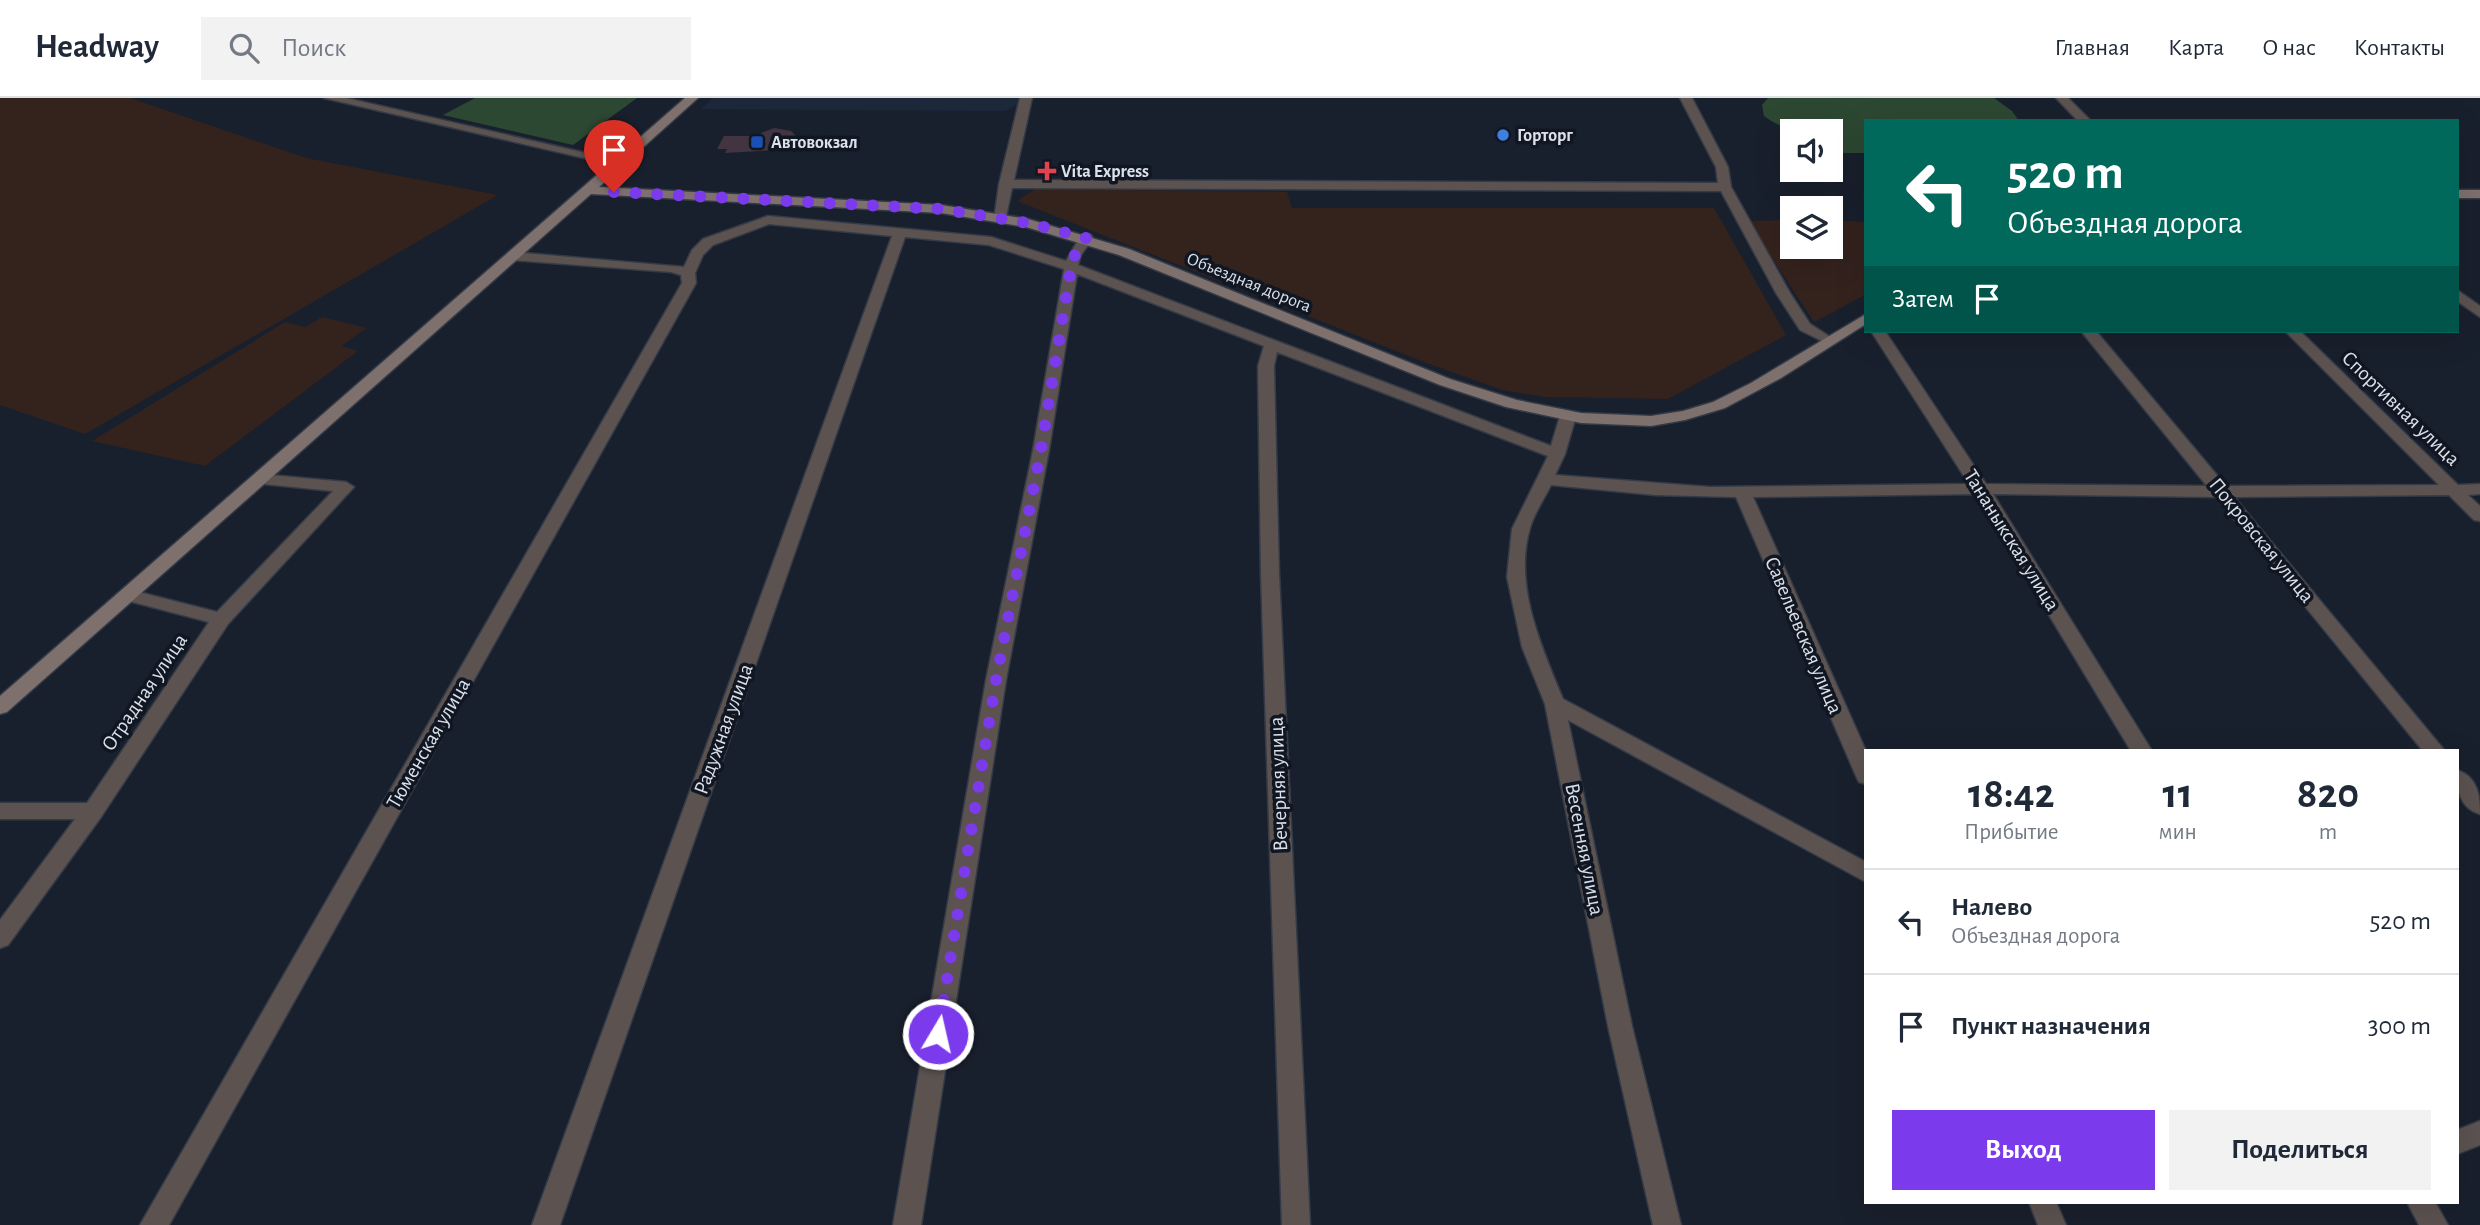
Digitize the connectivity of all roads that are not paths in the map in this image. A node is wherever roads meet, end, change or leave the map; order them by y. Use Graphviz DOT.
graph roads {
  1 [pos="330,98"];
  2 [pos="692,98"];
  3 [pos="1026,98"];
  4 [pos="1686,98"];
  5 [pos="2062,98"];
  6 [pos="2083,119"];
  7 [pos="619,162"];
  8 [pos="1005,184"];
  9 [pos="1725,187"];
  10 [pos="587,190"];
  11 [pos="2459,194"];
  12 [pos="2480,194"];
  13 [pos="999,217"];
  14 [pos="900,233"];
  15 [pos="1086,238"];
  16 [pos="512,256"];
  17 [pos="1071,267"];
  18 [pos="681,270"];
  19 [pos="2459,296"];
  20 [pos="2480,313"];
  21 [pos="1864,319"];
  22 [pos="1879,333"];
  23 [pos="2090,333"];
  24 [pos="2293,333"];
  25 [pos="1828,340"];
  26 [pos="1272,344"];
  27 [pos="1568,416"];
  28 [pos="1557,454"];
  29 [pos="259,479"];
  30 [pos="1546,479"];
  31 [pos="346,487"];
  32 [pos="1980,489"];
  33 [pos="2480,489"];
  34 [pos="2222,490"];
  35 [pos="2454,490"];
  36 [pos="1743,494"];
  37 [pos="2480,516"];
  38 [pos="127,595"];
  39 [pos="221,619"];
  40 [pos="1555,704"];
  41 [pos="0,707"];
  42 [pos="2141,749"];
  43 [pos="2433,749"];
  44 [pos="1864,771"];
  45 [pos="2459,780"];
  46 [pos="2480,806"];
  47 [pos="0,811"];
  48 [pos="93,811"];
  49 [pos="1864,872"];
  50 [pos="0,939"];
  51 [pos="2480,1133"];
  52 [pos="2459,1141"];
  53 [pos="2043,1204"];
  54 [pos="2421,1204"];
  55 [pos="155,1225"];
  56 [pos="546,1225"];
  57 [pos="907,1225"];
  58 [pos="1296,1225"];
  59 [pos="1667,1225"];
  60 [pos="2052,1225"];
  61 [pos="2434,1225"];
  1 -- 7 [label="street"];
  2 -- 7 [label="main road"];
  3 -- 8 [label="street"];
  4 -- 9 [label="street"];
  5 -- 6 [label="street"];
  7 -- 10 [label="main road"];
  8 -- 9 [label="street"];
  8 -- 13 [label="street"];
  9 -- 25 [label="street"];
  10 -- 13 [label="main road, Объездная дорога"];
  10 -- 16 [label="main road"];
  11 -- 12 [label="main road"];
  13 -- 15 [label="main road, Объездная дорога"];
  14 -- 17 [label="street, Тюменская улица"];
  14 -- 18 [label="street, Тюменская улица"];
  14 -- 56 [label="street, Радужная улица"];
  15 -- 17 [label="street"];
  15 -- 27 [label="main road, Объездная дорога"];
  16 -- 18 [label="street"];
  16 -- 29 [label="main road"];
  17 -- 26 [label="street, Тюменская улица"];
  17 -- 57 [label="street"];
  18 -- 55 [label="street, Тюменская улица"];
  19 -- 20 [label="street"];
  21 -- 25 [label="main road, Объездная дорога"];
  22 -- 32 [label="street, Тананыкская улица"];
  23 -- 34 [label="street, Покровская улица"];
  24 -- 35 [label="street, Спортивная улица"];
  25 -- 27 [label="main road, Объездная дорога"];
  26 -- 28 [label="street, Тюменская улица"];
  26 -- 58 [label="street, Вечерняя улица"];
  27 -- 28 [label="street, Весенняя улица"];
  28 -- 30 [label="street, Весенняя улица"];
  29 -- 31 [label="street"];
  29 -- 38 [label="main road"];
  30 -- 36 [label="street"];
  30 -- 40 [label="street, Весенняя улица"];
  31 -- 39 [label="street, Отрадная улица"];
  32 -- 34 [label="street"];
  32 -- 36 [label="street"];
  32 -- 42 [label="street, Тананыкская улица"];
  33 -- 35 [label="street"];
  34 -- 35 [label="street"];
  34 -- 43 [label="street, Покровская улица"];
  35 -- 37 [label="street, Спортивная улица"];
  36 -- 44 [label="street, Савельевская улица"];
  38 -- 39 [label="street"];
  38 -- 41 [label="main road"];
  39 -- 48 [label="street, Отрадная улица"];
  40 -- 49 [label="street"];
  40 -- 59 [label="street, Весенняя улица"];
  45 -- 46 [label="street"];
  47 -- 48 [label="street"];
  48 -- 50 [label="street, Отрадная улица"];
  51 -- 52 [label="street"];
  53 -- 60 [label="street"];
  54 -- 61 [label="street"];
}
